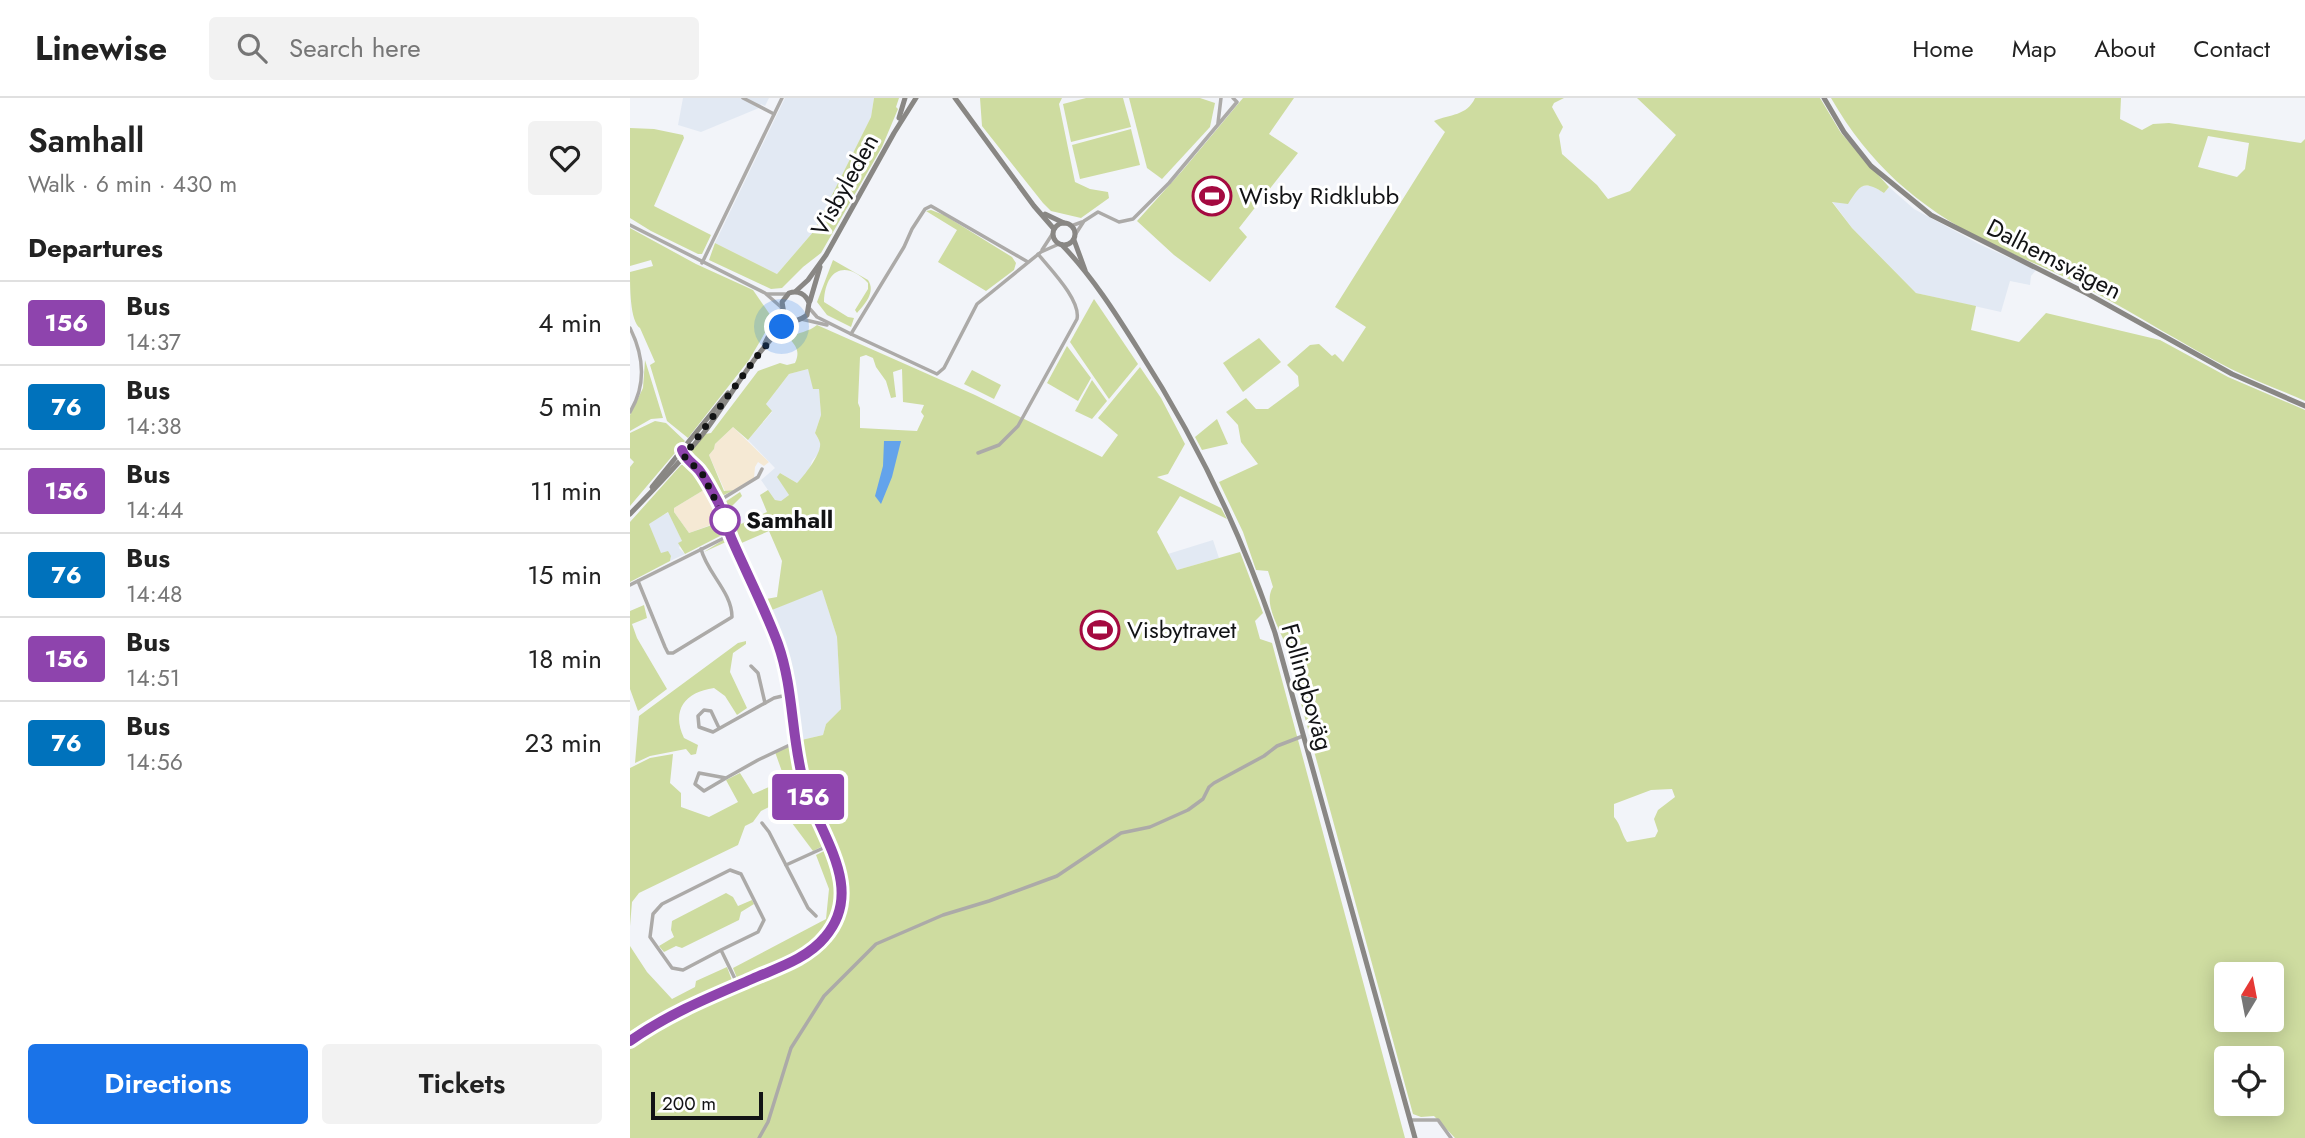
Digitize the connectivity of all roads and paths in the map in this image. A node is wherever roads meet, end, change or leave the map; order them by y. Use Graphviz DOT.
graph roads {
  1 [pos="743,98"];
  2 [pos="782,98"];
  3 [pos="905,98"];
  4 [pos="916,98"];
  5 [pos="952,98"];
  6 [pos="1222,98"];
  7 [pos="1233,98"];
  8 [pos="1824,98"];
  9 [pos="774,114"];
  10 [pos="1217,125"];
  11 [pos="894,133"];
  12 [pos="1034,206"];
  13 [pos="1084,221"];
  14 [pos="630,225"];
  15 [pos="1068,225"];
  16 [pos="1054,231"];
  17 [pos="1075,237"];
  18 [pos="1061,245"];
  19 [pos="1040,253"];
  20 [pos="826,255"];
  21 [pos="702,262"];
  22 [pos="1028,262"];
  23 [pos="1089,279"];
  24 [pos="765,293"];
  25 [pos="792,293"];
  26 [pos="810,306"];
  27 [pos="781,309"];
  28 [pos="792,320"];
  29 [pos="801,320"];
  30 [pos="832,326"];
  31 [pos="630,328"];
  32 [pos="851,334"];
  33 [pos="758,355"];
  34 [pos="2305,406"];
  35 [pos="630,412"];
  36 [pos="683,453"];
  37 [pos="978,453"];
  38 [pos="762,469"];
  39 [pos="718,502"];
  40 [pos="630,514"];
  41 [pos="730,535"];
  42 [pos="701,549"];
  43 [pos="638,581"];
  44 [pos="630,585"];
  45 [pos="751,666"];
  46 [pos="791,694"];
  47 [pos="765,703"];
  48 [pos="719,728"];
  49 [pos="1303,736"];
  50 [pos="796,742"];
  51 [pos="726,778"];
  52 [pos="762,823"];
  53 [pos="830,845"];
  54 [pos="786,865"];
  55 [pos="817,916"];
  56 [pos="721,950"];
  57 [pos="738,985"];
  58 [pos="630,1041"];
  59 [pos="1410,1120"];
  60 [pos="760,1138"];
  61 [pos="1415,1138"];
  62 [pos="1451,1138"];
  1 -- 9 [label="street"];
  2 -- 9 [label="street"];
  3 -- 11 [label="main road, Visbyleden"];
  4 -- 11 [label="main road, Visbyleden"];
  5 -- 12 [label="main road"];
  6 -- 10 [label="street"];
  7 -- 10 [label="street"];
  8 -- 34 [label="main road, Dalhemsvägen"];
  9 -- 21 [label="street"];
  10 -- 13 [label="street"];
  11 -- 20 [label="main road, Visbyleden"];
  12 -- 15 [label="main road"];
  12 -- 16 [label="main road"];
  13 -- 15 [label="street"];
  13 -- 17 [label="street"];
  14 -- 21 [label="street"];
  15 -- 16 [label="main road"];
  15 -- 17 [label="main road"];
  16 -- 18 [label="main road"];
  16 -- 19 [label="street"];
  17 -- 18 [label="main road"];
  17 -- 23 [label="main road, Follingboväg"];
  18 -- 19 [label="street"];
  18 -- 23 [label="main road, Follingboväg"];
  19 -- 22 [label="street"];
  19 -- 37 [label="street"];
  20 -- 25 [label="main road, Visbyleden"];
  20 -- 26 [label="main road, Visbyleden"];
  21 -- 24 [label="street"];
  22 -- 32 [label="street"];
  22 -- 32 [label="street"];
  23 -- 49 [label="main road, Follingboväg"];
  24 -- 25 [label="street"];
  24 -- 27 [label="street"];
  25 -- 26 [label="main road"];
  25 -- 27 [label="main road"];
  26 -- 29 [label="main road"];
  26 -- 30 [label="street"];
  27 -- 28 [label="main road"];
  27 -- 33 [label="main road"];
  28 -- 29 [label="main road"];
  28 -- 33 [label="main road"];
  29 -- 30 [label="street"];
  30 -- 32 [label="street"];
  31 -- 35 [label="street"];
  33 -- 36 [label="main road"];
  36 -- 39 [label="street"];
  36 -- 40 [label="main road"];
  38 -- 39 [label="street"];
  39 -- 41 [label="street"];
  41 -- 42 [label="street"];
  41 -- 46 [label="street"];
  42 -- 43 [label="street"];
  42 -- 43 [label="street"];
  43 -- 44 [label="street"];
  45 -- 47 [label="street"];
  46 -- 47 [label="street"];
  46 -- 50 [label="street"];
  47 -- 48 [label="street"];
  48 -- 48 [label="street"];
  49 -- 59 [label="main road, Follingboväg"];
  49 -- 60 [label="street"];
  50 -- 51 [label="street"];
  50 -- 53 [label="street"];
  51 -- 51 [label="street"];
  52 -- 54 [label="street"];
  53 -- 54 [label="street"];
  53 -- 57 [label="street"];
  54 -- 55 [label="street"];
  56 -- 56 [label="street"];
  56 -- 57 [label="street"];
  57 -- 58 [label="street"];
  59 -- 61 [label="main road, Follingboväg"];
  59 -- 62 [label="street"];
}
